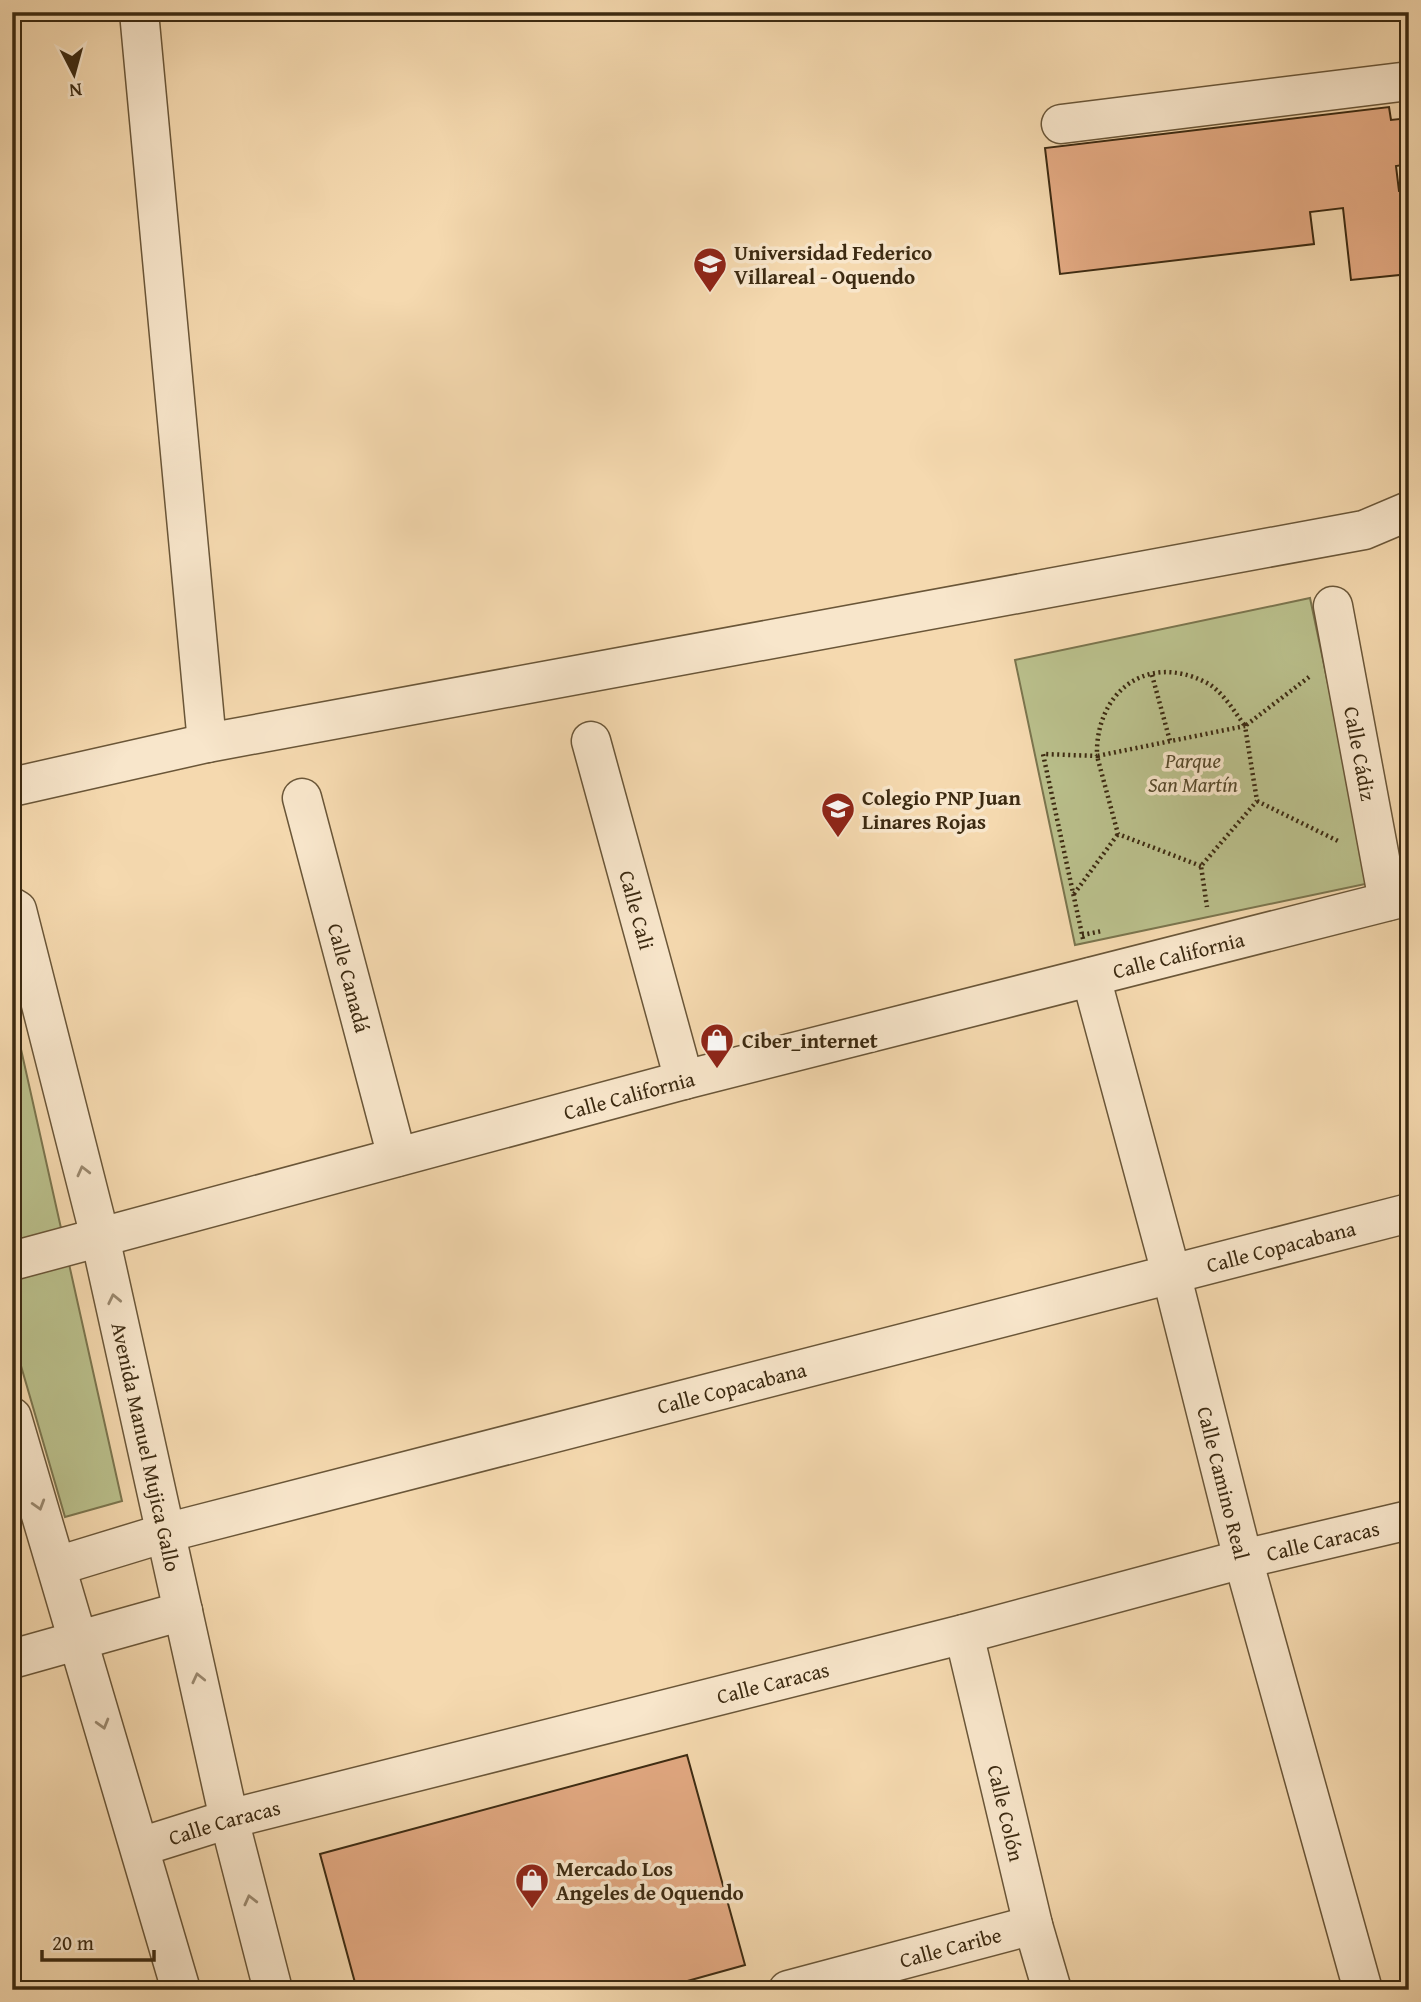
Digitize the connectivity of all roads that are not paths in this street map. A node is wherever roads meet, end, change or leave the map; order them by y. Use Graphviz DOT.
graph roads {
  1 [pos="139,12"];
  2 [pos="1409,81"];
  3 [pos="1061,124"];
  4 [pos="1409,510"];
  5 [pos="1333,606"];
  6 [pos="591,741"];
  7 [pos="207,743"];
  8 [pos="12,786"];
  9 [pos="302,798"];
  10 [pos="1399,899"];
  11 [pos="12,907"];
  12 [pos="1091,977"];
  13 [pos="684,1080"];
  14 [pos="397,1157"];
  15 [pos="1409,1213"];
  16 [pos="100,1237"];
  17 [pos="12,1261"];
  18 [pos="1171,1273"];
  19 [pos="12,1417"];
  20 [pos="1409,1520"];
  21 [pos="166,1533"];
  22 [pos="1243,1559"];
  23 [pos="57,1566"];
  24 [pos="183,1611"];
  25 [pos="964,1634"];
  26 [pos="79,1641"];
  27 [pos="12,1659"];
  28 [pos="229,1819"];
  29 [pos="140,1847"];
  30 [pos="1033,1924"];
  31 [pos="882,1978"];
  32 [pos="181,1990"];
  33 [pos="273,1990"];
  34 [pos="788,1990"];
  35 [pos="1052,1990"];
  36 [pos="1363,1990"];
  1 -- 7 [label="street"];
  2 -- 3 [label="street"];
  4 -- 7 [label="street"];
  5 -- 10 [label="street, Calle Cádiz"];
  6 -- 13 [label="street, Calle Cali"];
  7 -- 8 [label="street"];
  9 -- 14 [label="street, Calle Canadá"];
  10 -- 12 [label="street, Calle California"];
  16 -- 11 [label="street, Avenida Manuel Mujica Gallo, one-way"];
  12 -- 13 [label="street, Calle California"];
  12 -- 18 [label="street, Calle Camino Real"];
  13 -- 14 [label="street, Calle California"];
  14 -- 16 [label="street, Calle California"];
  15 -- 18 [label="street, Calle Copacabana"];
  16 -- 17 [label="street, Calle California"];
  21 -- 16 [label="street, Avenida Manuel Mujica Gallo, one-way"];
  18 -- 21 [label="street, Calle Copacabana"];
  18 -- 22 [label="street, Calle Camino Real"];
  19 -- 23 [label="street, one-way"];
  20 -- 22 [label="street, Calle Caracas"];
  21 -- 23 [label="street, Calle Copacabana"];
  21 -- 24 [label="street, Avenida Manuel Mujica Gallo"];
  22 -- 25 [label="street, Calle Caracas"];
  22 -- 36 [label="street, Calle Camino Real"];
  23 -- 26 [label="street"];
  24 -- 26 [label="street"];
  28 -- 24 [label="street, Avenida Manuel Mujica Gallo, one-way"];
  25 -- 28 [label="street, Calle Caracas"];
  25 -- 30 [label="street, Calle Colón"];
  26 -- 27 [label="street"];
  26 -- 29 [label="street, one-way"];
  28 -- 29 [label="street, Calle Caracas"];
  33 -- 28 [label="street, Avenida Manuel Mujica Gallo, one-way"];
  29 -- 32 [label="street"];
  30 -- 31 [label="street, Calle Caribe"];
  30 -- 35 [label="street, Calle Colón"];
  31 -- 34 [label="street, Calle Caribe"];
}
